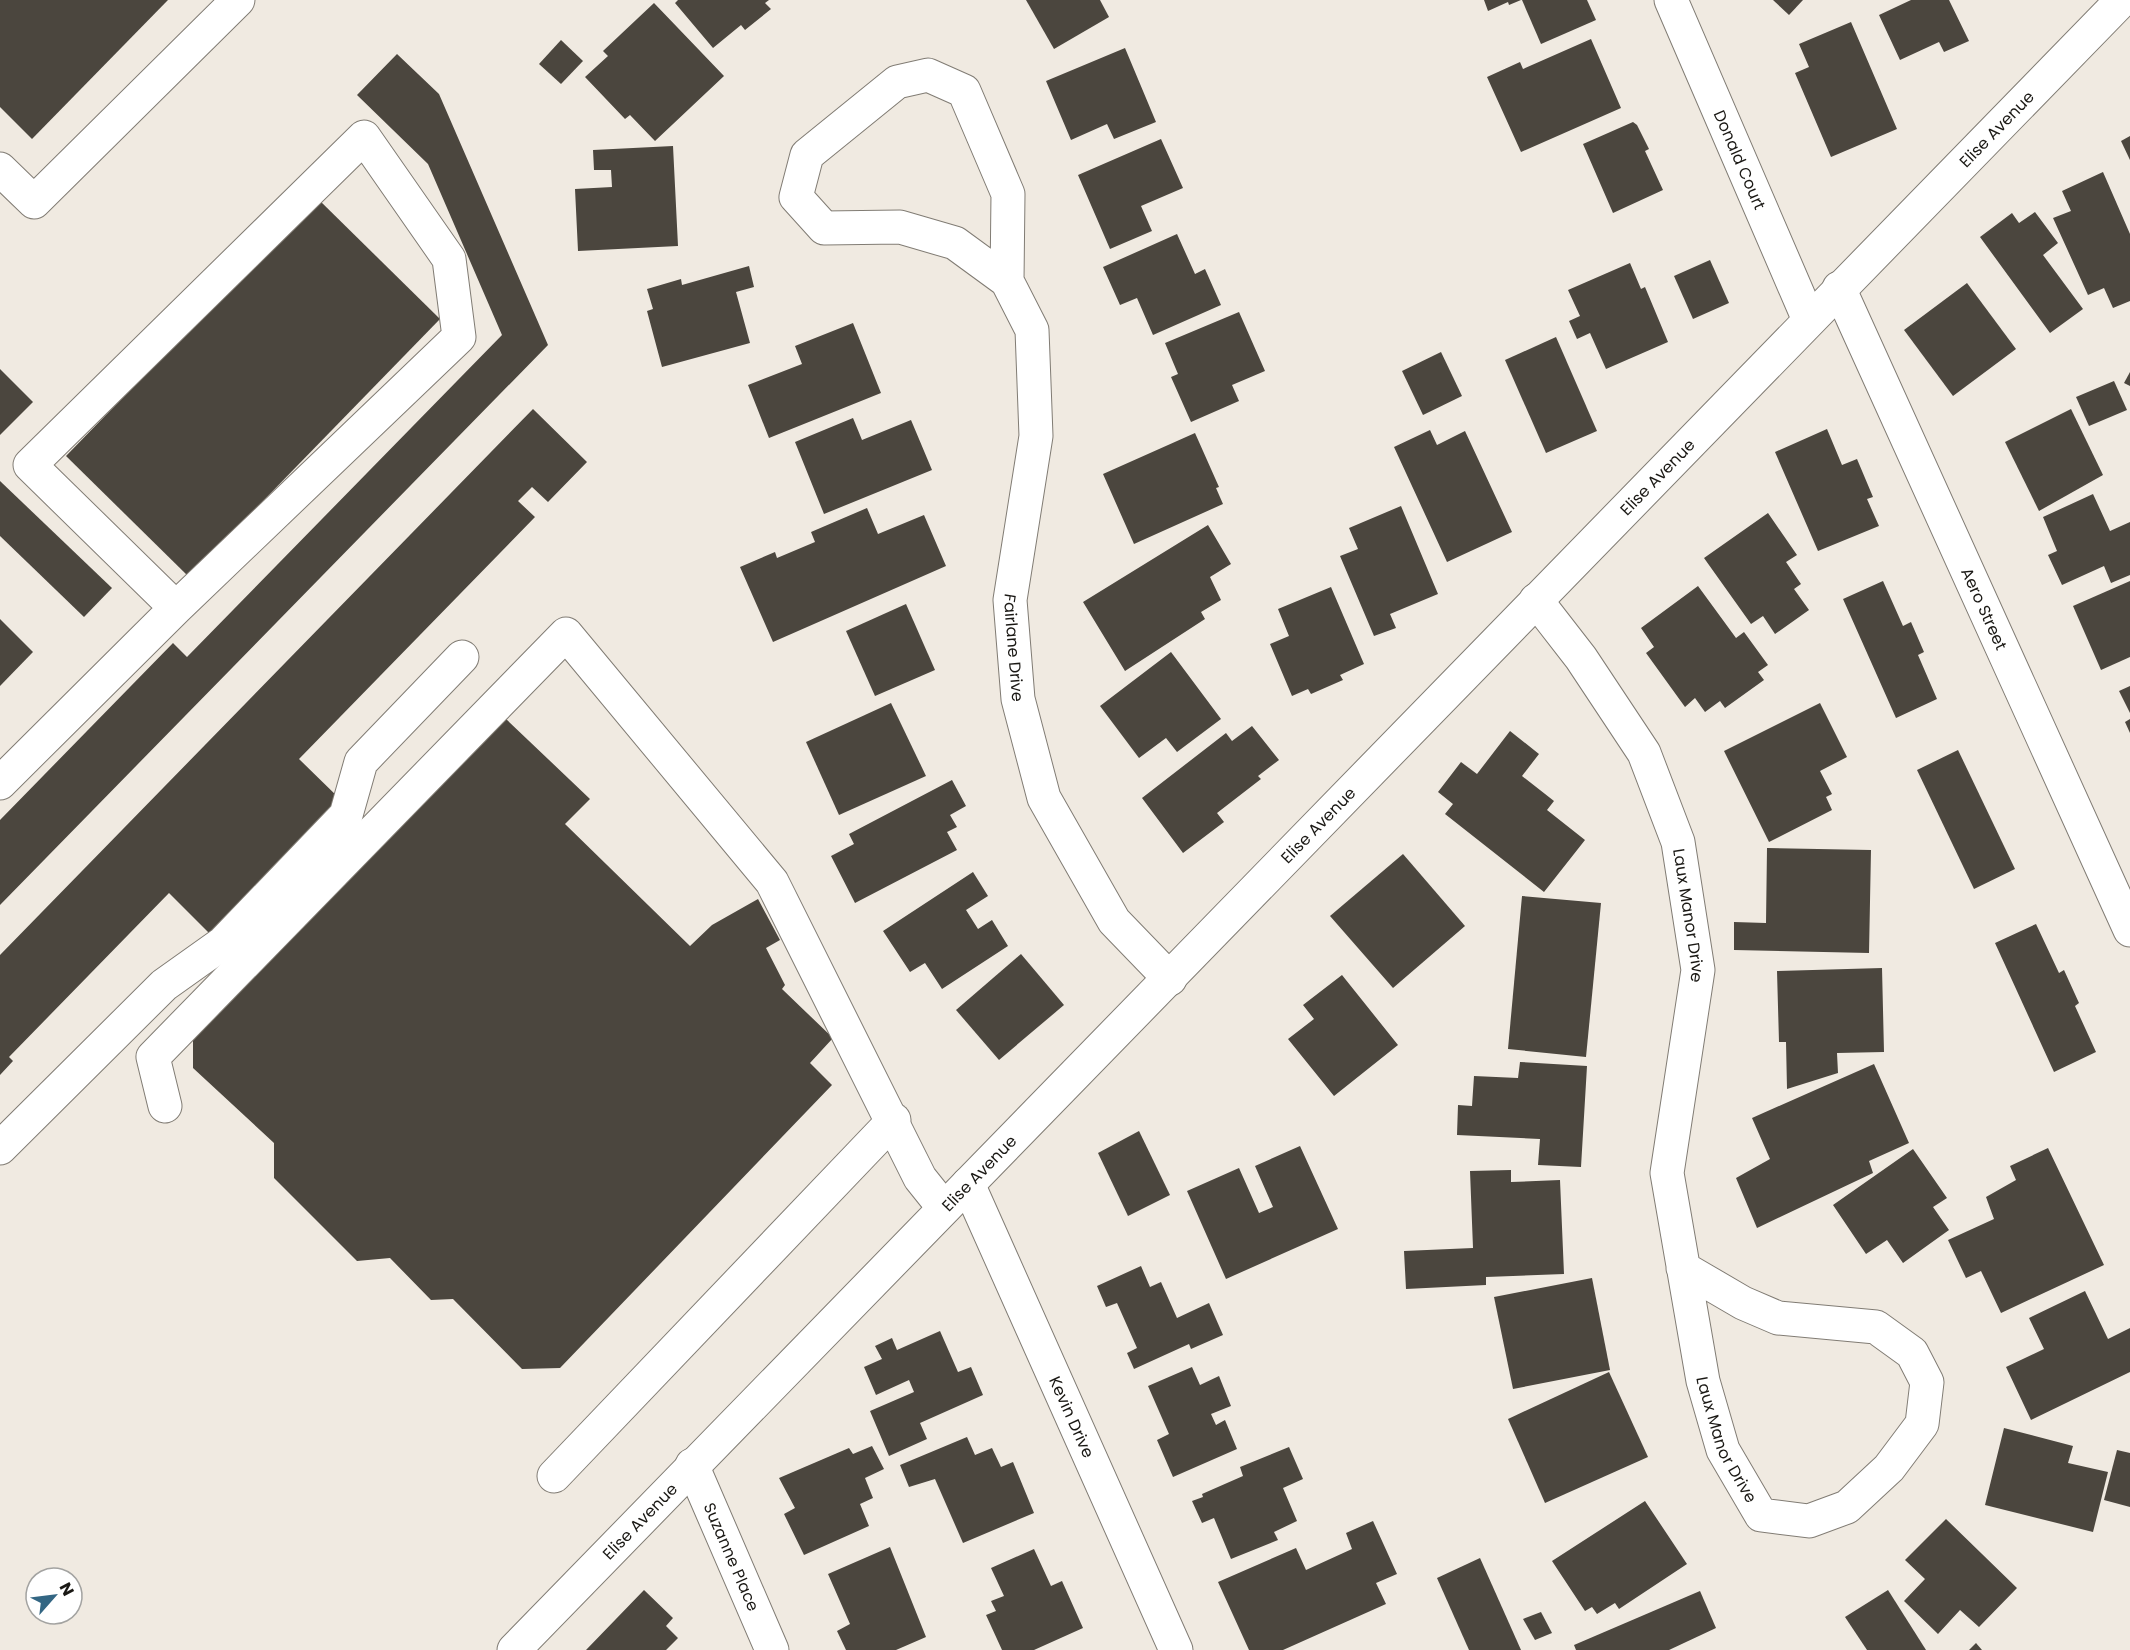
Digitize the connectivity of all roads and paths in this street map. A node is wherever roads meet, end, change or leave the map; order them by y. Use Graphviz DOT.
graph roads {
  1 [pos="238,0"];
  2 [pos="1671,0"];
  3 [pos="2122,0"];
  4 [pos="0,169"];
  5 [pos="1007,281"];
  6 [pos="1839,288"];
  7 [pos="1809,320"];
  8 [pos="1536,600"];
  9 [pos="176,608"];
  10 [pos="462,657"];
  11 [pos="0,783"];
  12 [pos="2130,930"];
  13 [pos="1170,979"];
  14 [pos="165,1106"];
  15 [pos="894,1120"];
  16 [pos="0,1148"];
  17 [pos="968,1184"];
  18 [pos="944,1209"];
  19 [pos="1683,1268"];
  20 [pos="692,1465"];
  21 [pos="554,1476"];
  22 [pos="514,1650"];
  23 [pos="772,1650"];
  24 [pos="1176,1650"];
  1 -- 4 [label="street"];
  2 -- 7 [label="street, Donald Court"];
  3 -- 6 [label="street, Elise Avenue"];
  5 -- 5 [label="street, Fairlane Drive"];
  5 -- 13 [label="street, Fairlane Drive"];
  6 -- 7 [label="street, Elise Avenue"];
  6 -- 12 [label="street, Aero Street"];
  7 -- 8 [label="street, Elise Avenue"];
  8 -- 13 [label="street, Elise Avenue"];
  8 -- 19 [label="street, Laux Manor Drive"];
  9 -- 9 [label="street"];
  9 -- 11 [label="street"];
  10 -- 16 [label="street"];
  13 -- 17 [label="street, Elise Avenue"];
  14 -- 15 [label="street"];
  15 -- 18 [label="street"];
  15 -- 21 [label="street"];
  17 -- 18 [label="street, Elise Avenue"];
  17 -- 24 [label="street, Kevin Drive"];
  18 -- 20 [label="street, Elise Avenue"];
  19 -- 19 [label="street, Laux Manor Drive"];
  20 -- 22 [label="street, Elise Avenue"];
  20 -- 23 [label="street, Suzanne Place"];
}
